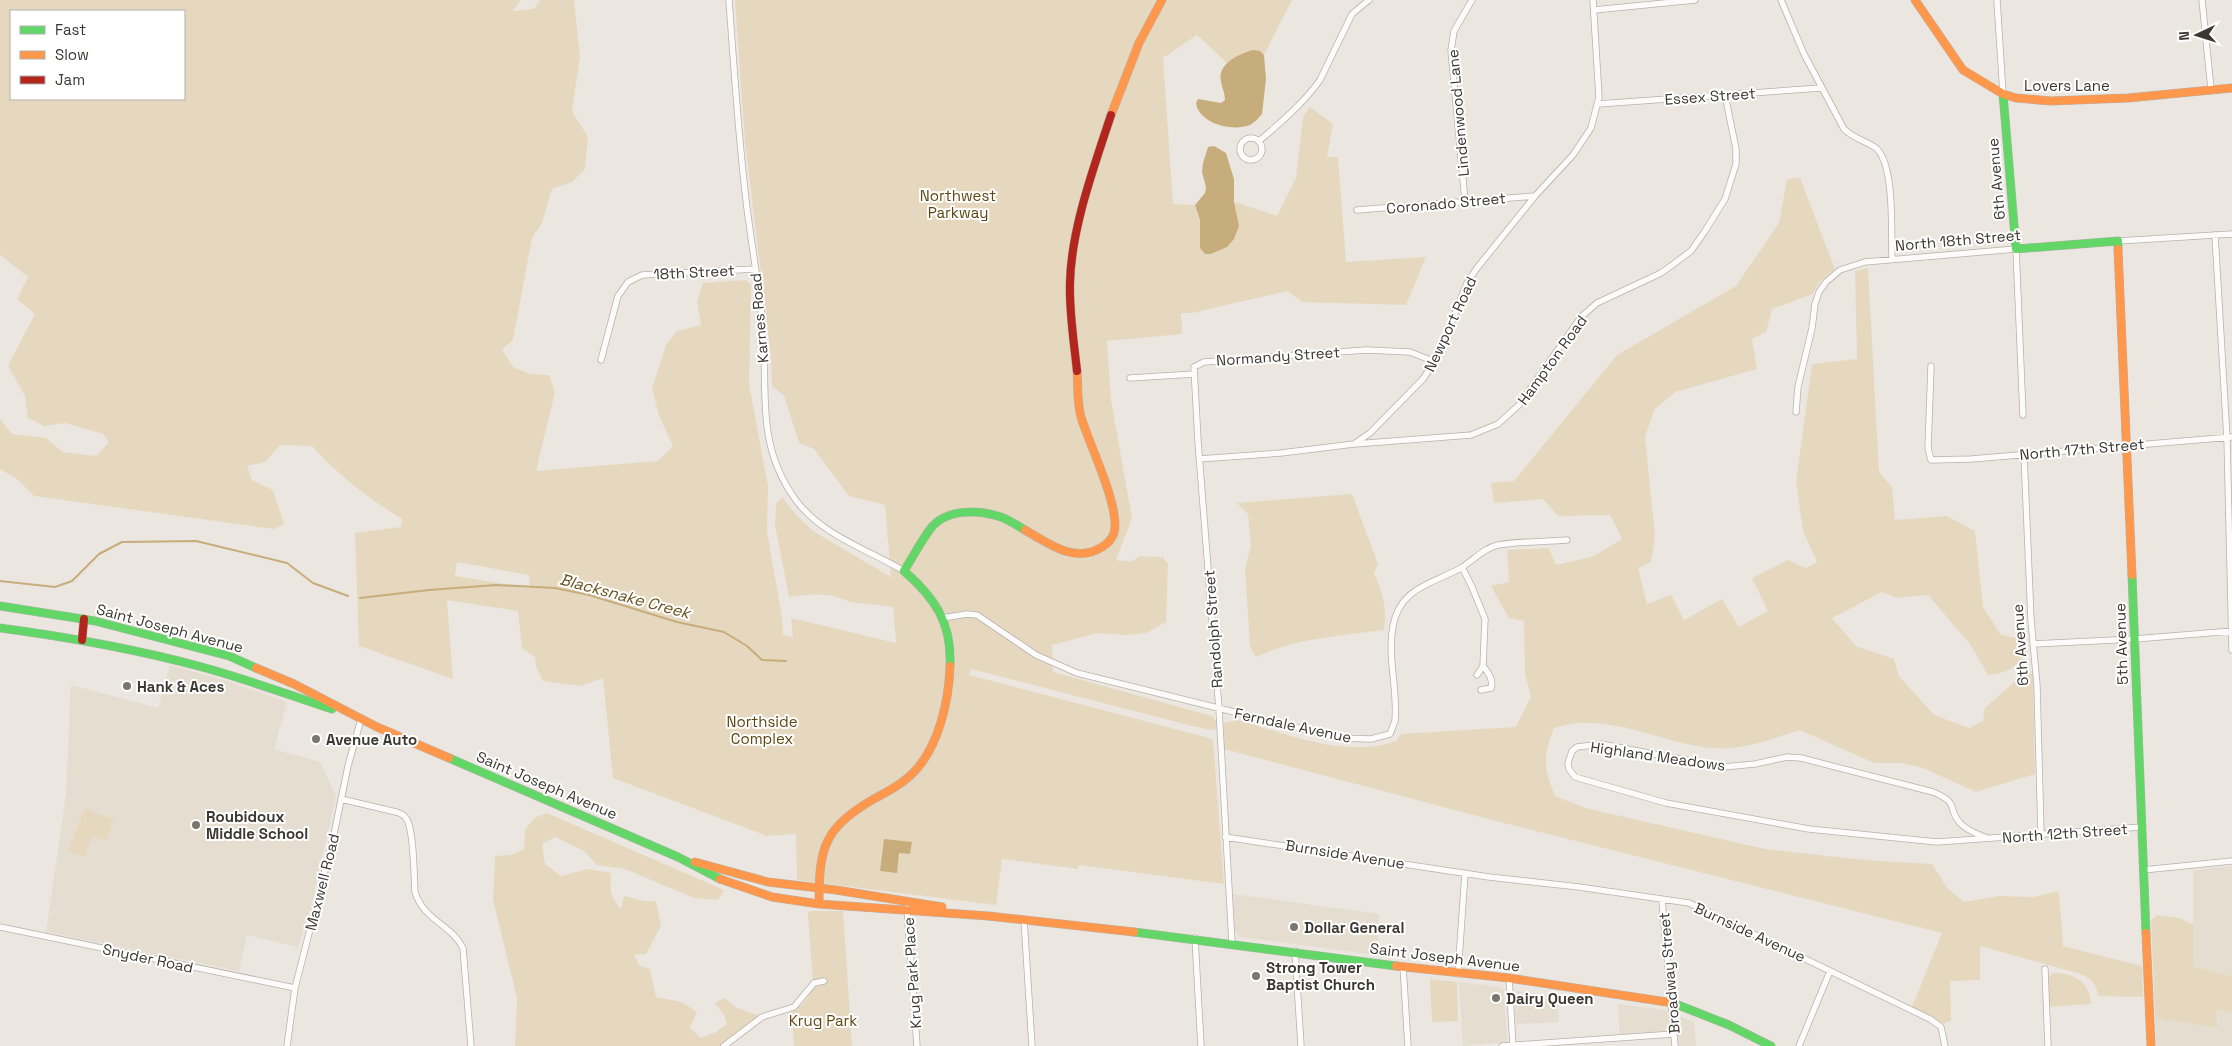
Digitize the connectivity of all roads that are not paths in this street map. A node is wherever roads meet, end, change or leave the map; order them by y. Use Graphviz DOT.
graph roads {
  1 [pos="729,0"];
  2 [pos="1162,0"];
  3 [pos="1369,0"];
  4 [pos="1472,0"];
  5 [pos="1593,0"];
  6 [pos="1695,0"];
  7 [pos="1781,0"];
  8 [pos="1915,0"];
  9 [pos="1997,0"];
  10 [pos="2202,0"];
  11 [pos="1594,10"];
  12 [pos="1821,88"];
  13 [pos="2232,88"];
  14 [pos="2211,89"];
  15 [pos="2003,94"];
  16 [pos="1725,95"];
  17 [pos="1598,104"];
  18 [pos="1259,141"];
  19 [pos="1535,196"];
  20 [pos="1465,201"];
  21 [pos="1357,210"];
  22 [pos="2232,234"];
  23 [pos="2215,235"];
  24 [pos="2118,241"];
  25 [pos="2016,249"];
  26 [pos="1892,259"];
  27 [pos="755,269"];
  28 [pos="600,360"];
  29 [pos="1433,361"];
  30 [pos="1931,366"];
  31 [pos="1194,374"];
  32 [pos="1130,378"];
  33 [pos="1796,412"];
  34 [pos="2023,415"];
  35 [pos="2229,438"];
  36 [pos="1354,444"];
  37 [pos="2126,445"];
  38 [pos="2024,454"];
  39 [pos="1199,459"];
  40 [pos="1567,540"];
  41 [pos="1462,567"];
  42 [pos="904,571"];
  43 [pos="0,606"];
  44 [pos="942,618"];
  45 [pos="84,619"];
  46 [pos="0,628"];
  47 [pos="2232,631"];
  48 [pos="2135,639"];
  49 [pos="82,640"];
  50 [pos="2033,644"];
  51 [pos="2232,650"];
  52 [pos="1483,666"];
  53 [pos="1476,675"];
  54 [pos="1481,690"];
  55 [pos="1219,709"];
  56 [pos="351,715"];
  57 [pos="361,719"];
  58 [pos="341,799"];
  59 [pos="2142,827"];
  60 [pos="2041,834"];
  61 [pos="1225,837"];
  62 [pos="1987,838"];
  63 [pos="678,857"];
  64 [pos="2232,862"];
  65 [pos="2143,870"];
  66 [pos="1465,873"];
  67 [pos="819,888"];
  68 [pos="907,900"];
  69 [pos="1662,900"];
  70 [pos="818,904"];
  71 [pos="908,909"];
  72 [pos="988,916"];
  73 [pos="1024,919"];
  74 [pos="0,927"];
  75 [pos="1195,938"];
  76 [pos="1232,943"];
  77 [pos="1295,951"];
  78 [pos="1403,966"];
  79 [pos="2045,969"];
  80 [pos="1830,971"];
  81 [pos="1458,974"];
  82 [pos="1509,978"];
  83 [pos="824,981"];
  84 [pos="295,988"];
  85 [pos="1671,1002"];
  86 [pos="1674,1034"];
  87 [pos="288,1046"];
  88 [pos="471,1046"];
  89 [pos="724,1046"];
  90 [pos="917,1046"];
  91 [pos="1032,1046"];
  92 [pos="1201,1046"];
  93 [pos="1301,1046"];
  94 [pos="1408,1046"];
  95 [pos="1502,1046"];
  96 [pos="1513,1046"];
  97 [pos="1675,1046"];
  98 [pos="1771,1046"];
  99 [pos="1799,1046"];
  100 [pos="1945,1046"];
  101 [pos="2048,1046"];
  102 [pos="2151,1046"];
  1 -- 27 [label="street, Karnes Road"];
  2 -- 42 [label="street"];
  3 -- 18 [label="street"];
  4 -- 20 [label="street, Lindenwood Lane"];
  5 -- 11 [label="street, Newport Road"];
  6 -- 11 [label="street"];
  7 -- 12 [label="street"];
  8 -- 15 [label="street, Lovers Lane"];
  9 -- 15 [label="street, 6th Avenue"];
  10 -- 14 [label="street"];
  11 -- 17 [label="street, Newport Road"];
  12 -- 16 [label="street, Essex Street"];
  12 -- 26 [label="street"];
  13 -- 14 [label="street, Lovers Lane"];
  14 -- 15 [label="street, Lovers Lane"];
  15 -- 25 [label="street, 6th Avenue"];
  16 -- 17 [label="street, Essex Street"];
  16 -- 36 [label="street, Hampton Road"];
  17 -- 19 [label="street, Newport Road"];
  18 -- 18 [label="street"];
  19 -- 20 [label="street, Coronado Street"];
  19 -- 29 [label="street, Newport Road"];
  20 -- 21 [label="street, Coronado Street"];
  22 -- 23 [label="street, North 18th Street"];
  23 -- 24 [label="street, North 18th Street"];
  23 -- 35 [label="street"];
  24 -- 25 [label="street, North 18th Street"];
  24 -- 37 [label="street, 5th Avenue"];
  25 -- 26 [label="street, North 18th Street"];
  25 -- 34 [label="street, 6th Avenue"];
  26 -- 33 [label="street, North 18th Street"];
  27 -- 28 [label="street, 18th Street"];
  27 -- 42 [label="street, Karnes Road"];
  29 -- 31 [label="street, Normandy Street"];
  29 -- 36 [label="street, Newport Road"];
  30 -- 38 [label="street, North 17th Street"];
  31 -- 32 [label="street"];
  31 -- 39 [label="street, Randolph Street"];
  35 -- 37 [label="street, North 17th Street"];
  35 -- 47 [label="street"];
  36 -- 39 [label="street, Newport Road"];
  37 -- 38 [label="street, North 17th Street"];
  37 -- 48 [label="street, 5th Avenue"];
  38 -- 50 [label="street, 6th Avenue"];
  39 -- 55 [label="street, Randolph Street"];
  40 -- 41 [label="street, Ferndale Avenue"];
  41 -- 52 [label="street"];
  41 -- 55 [label="street, Ferndale Avenue"];
  42 -- 44 [label="street"];
  43 -- 45 [label="street, Saint Joseph Avenue"];
  44 -- 55 [label="street, Ferndale Avenue"];
  44 -- 67 [label="street"];
  45 -- 49 [label="street"];
  45 -- 56 [label="street, Saint Joseph Avenue"];
  46 -- 49 [label="street, Saint Joseph Avenue"];
  47 -- 48 [label="street"];
  47 -- 51 [label="street"];
  48 -- 50 [label="street"];
  48 -- 59 [label="street, 5th Avenue"];
  49 -- 56 [label="street, Saint Joseph Avenue"];
  50 -- 60 [label="street, 6th Avenue"];
  52 -- 53 [label="street"];
  52 -- 54 [label="street"];
  55 -- 61 [label="street, Randolph Street"];
  56 -- 57 [label="street, Saint Joseph Avenue"];
  57 -- 58 [label="street, Maxwell Road"];
  57 -- 63 [label="street, Saint Joseph Avenue"];
  58 -- 84 [label="street, Maxwell Road"];
  58 -- 88 [label="street"];
  59 -- 60 [label="street, North 12th Street"];
  59 -- 65 [label="street, 5th Avenue"];
  60 -- 62 [label="street, North 12th Street"];
  61 -- 66 [label="street, Burnside Avenue"];
  61 -- 76 [label="street, Randolph Street"];
  62 -- 62 [label="street, Highland Meadows"];
  63 -- 67 [label="street, Saint Joseph Avenue"];
  63 -- 70 [label="street, Saint Joseph Avenue"];
  64 -- 65 [label="street"];
  65 -- 102 [label="street, 5th Avenue"];
  66 -- 69 [label="street, Burnside Avenue"];
  66 -- 81 [label="street"];
  67 -- 68 [label="street, Saint Joseph Avenue"];
  67 -- 70 [label="street"];
  68 -- 71 [label="street, Krug Park Place"];
  68 -- 72 [label="street, Saint Joseph Avenue"];
  69 -- 80 [label="street, Burnside Avenue"];
  69 -- 85 [label="street, Broadway Street"];
  70 -- 71 [label="street, Saint Joseph Avenue"];
  71 -- 72 [label="street, Saint Joseph Avenue"];
  71 -- 90 [label="street, Krug Park Place"];
  72 -- 73 [label="street, Saint Joseph Avenue"];
  73 -- 75 [label="street, Saint Joseph Avenue"];
  73 -- 91 [label="street"];
  74 -- 84 [label="street, Snyder Road"];
  75 -- 76 [label="street, Saint Joseph Avenue"];
  75 -- 92 [label="street"];
  76 -- 77 [label="street, Saint Joseph Avenue"];
  77 -- 78 [label="street, Saint Joseph Avenue"];
  77 -- 93 [label="street"];
  78 -- 81 [label="street, Saint Joseph Avenue"];
  78 -- 94 [label="street"];
  79 -- 101 [label="street"];
  80 -- 99 [label="street"];
  80 -- 100 [label="street, Burnside Avenue"];
  81 -- 82 [label="street, Saint Joseph Avenue"];
  82 -- 85 [label="street, Saint Joseph Avenue"];
  82 -- 96 [label="street"];
  83 -- 89 [label="street"];
  84 -- 87 [label="street, Maxwell Road"];
  85 -- 86 [label="street, Broadway Street"];
  85 -- 98 [label="street, Saint Joseph Avenue"];
  86 -- 96 [label="street"];
  86 -- 97 [label="street, Broadway Street"];
  95 -- 96 [label="street"];
}
